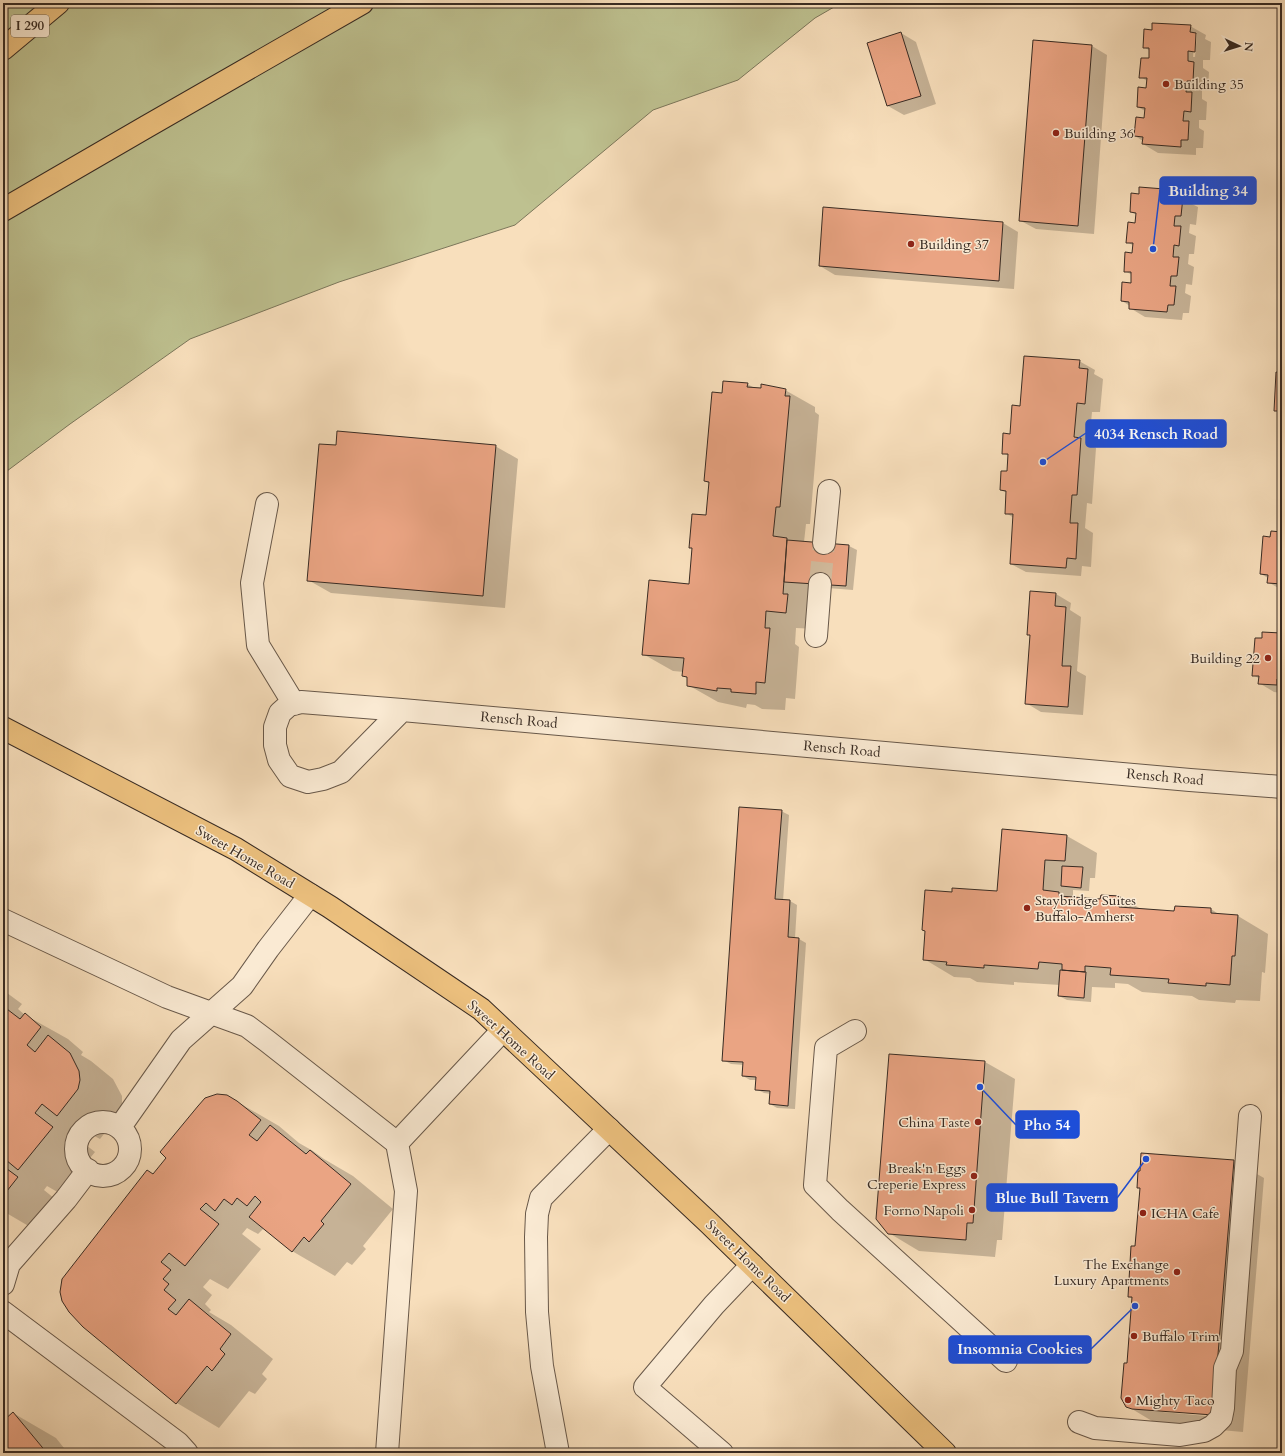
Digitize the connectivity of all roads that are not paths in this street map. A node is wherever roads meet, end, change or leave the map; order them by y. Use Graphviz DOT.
graph roads {
  1 [pos="58,3"];
  2 [pos="362,3"];
  3 [pos="3,49"];
  4 [pos="3,210"];
  5 [pos="829,490"];
  6 [pos="267,504"];
  7 [pos="824,543"];
  8 [pos="820,584"];
  9 [pos="816,636"];
  10 [pos="294,704"];
  11 [pos="402,710"];
  12 [pos="3,728"];
  13 [pos="1282,787"];
  14 [pos="310,895"];
  15 [pos="3,920"];
  16 [pos="211,1013"];
  17 [pos="503,1030"];
  18 [pos="855,1031"];
  19 [pos="1250,1116"];
  20 [pos="120,1127"];
  21 [pos="609,1129"];
  22 [pos="397,1143"];
  23 [pos="88,1170"];
  24 [pos="752,1265"];
  25 [pos="3,1284"];
  26 [pos="3,1312"];
  27 [pos="1006,1361"];
  28 [pos="1079,1422"];
  29 [pos="936,1450"];
  30 [pos="187,1453"];
  31 [pos="386,1453"];
  32 [pos="558,1453"];
  33 [pos="722,1453"];
  1 -- 3 [label="main road, I 290"];
  2 -- 4 [label="main road"];
  5 -- 7 [label="street"];
  6 -- 10 [label="street"];
  8 -- 9 [label="street"];
  10 -- 11 [label="street, Rensch Road"];
  10 -- 11 [label="street"];
  11 -- 13 [label="street, Rensch Road"];
  12 -- 14 [label="main road, Sweet Home Road"];
  14 -- 16 [label="street"];
  14 -- 17 [label="main road, Sweet Home Road"];
  15 -- 16 [label="street"];
  16 -- 20 [label="street"];
  16 -- 22 [label="street"];
  17 -- 21 [label="main road, Sweet Home Road"];
  17 -- 22 [label="street"];
  18 -- 27 [label="street"];
  19 -- 28 [label="street"];
  20 -- 23 [label="street"];
  20 -- 23 [label="street"];
  21 -- 24 [label="main road, Sweet Home Road"];
  21 -- 32 [label="street"];
  22 -- 31 [label="street"];
  23 -- 25 [label="street"];
  24 -- 29 [label="main road, Sweet Home Road"];
  24 -- 33 [label="street"];
  26 -- 30 [label="street"];
}
